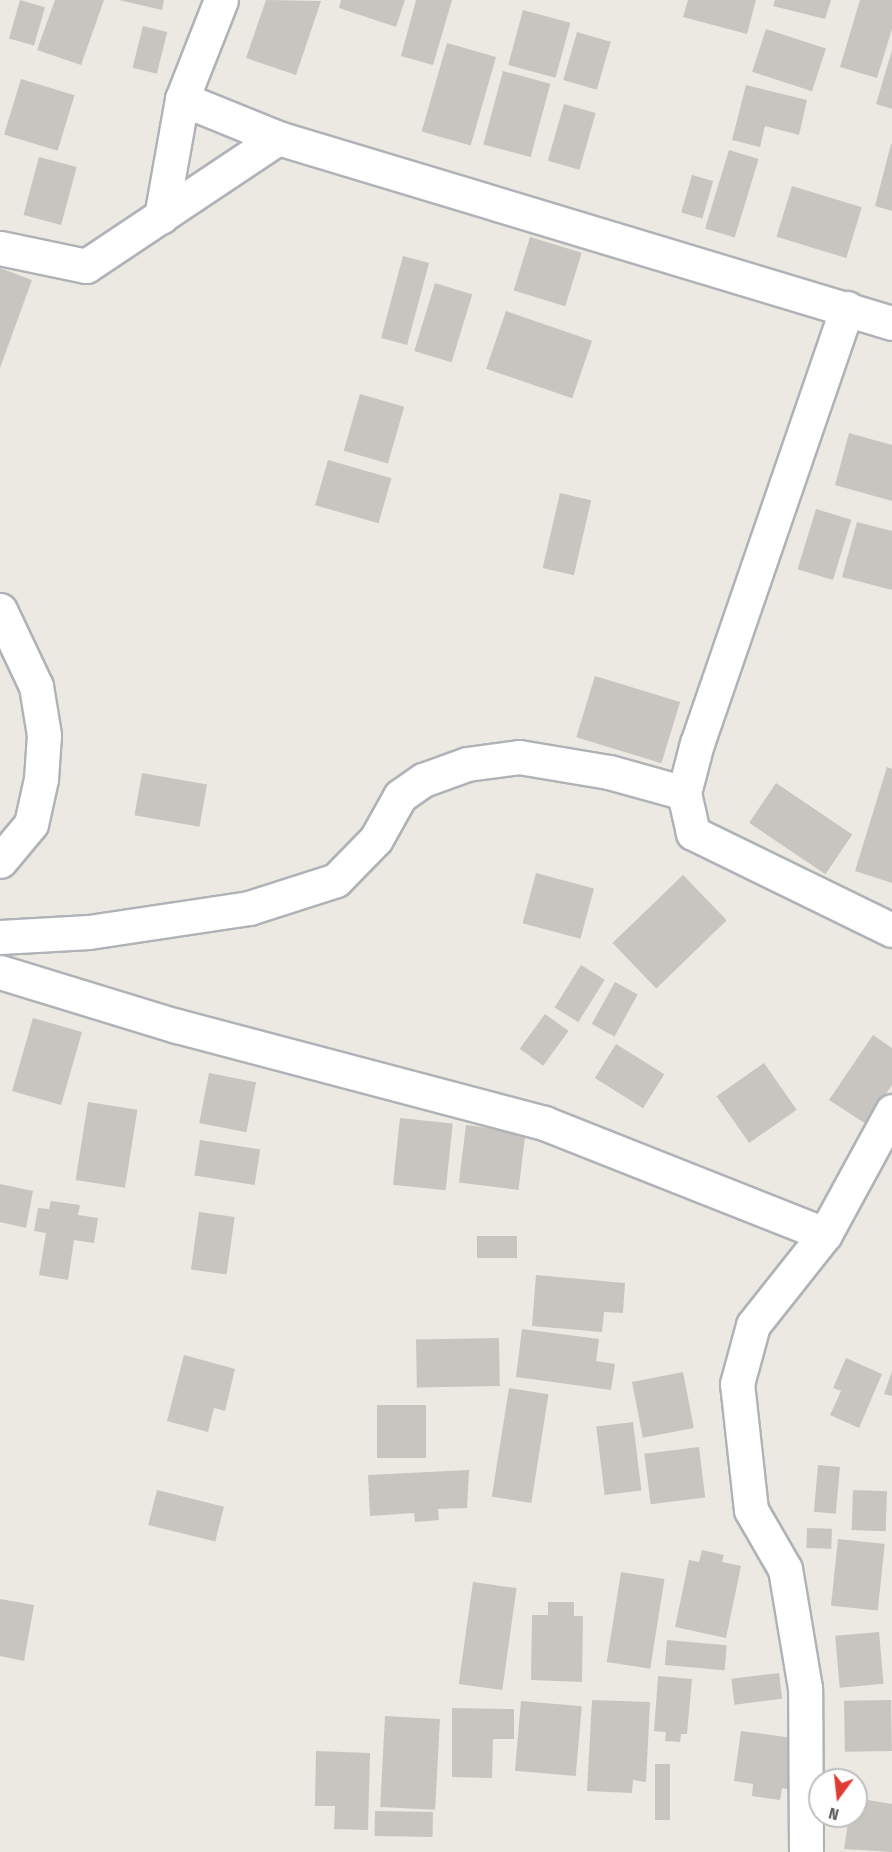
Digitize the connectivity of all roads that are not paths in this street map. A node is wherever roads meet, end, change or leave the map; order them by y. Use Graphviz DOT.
graph roads {
  1 [pos="220,0"];
  2 [pos="182,99"];
  3 [pos="278,138"];
  4 [pos="161,217"];
  5 [pos="0,248"];
  6 [pos="847,308"];
  7 [pos="892,323"];
  8 [pos="0,610"];
  9 [pos="684,793"];
  10 [pos="0,861"];
  11 [pos="892,930"];
  12 [pos="0,937"];
  13 [pos="0,972"];
  14 [pos="892,1112"];
  15 [pos="882,1148"];
  16 [pos="825,1234"];
  17 [pos="806,1852"];
  1 -- 2 [label="street"];
  2 -- 3 [label="street"];
  2 -- 4 [label="street"];
  3 -- 4 [label="street"];
  3 -- 6 [label="street"];
  4 -- 5 [label="street"];
  6 -- 7 [label="street"];
  6 -- 9 [label="street"];
  8 -- 10 [label="street"];
  9 -- 11 [label="street"];
  9 -- 12 [label="street"];
  13 -- 16 [label="street"];
  14 -- 15 [label="street"];
  15 -- 16 [label="street"];
  16 -- 17 [label="street"];
}
